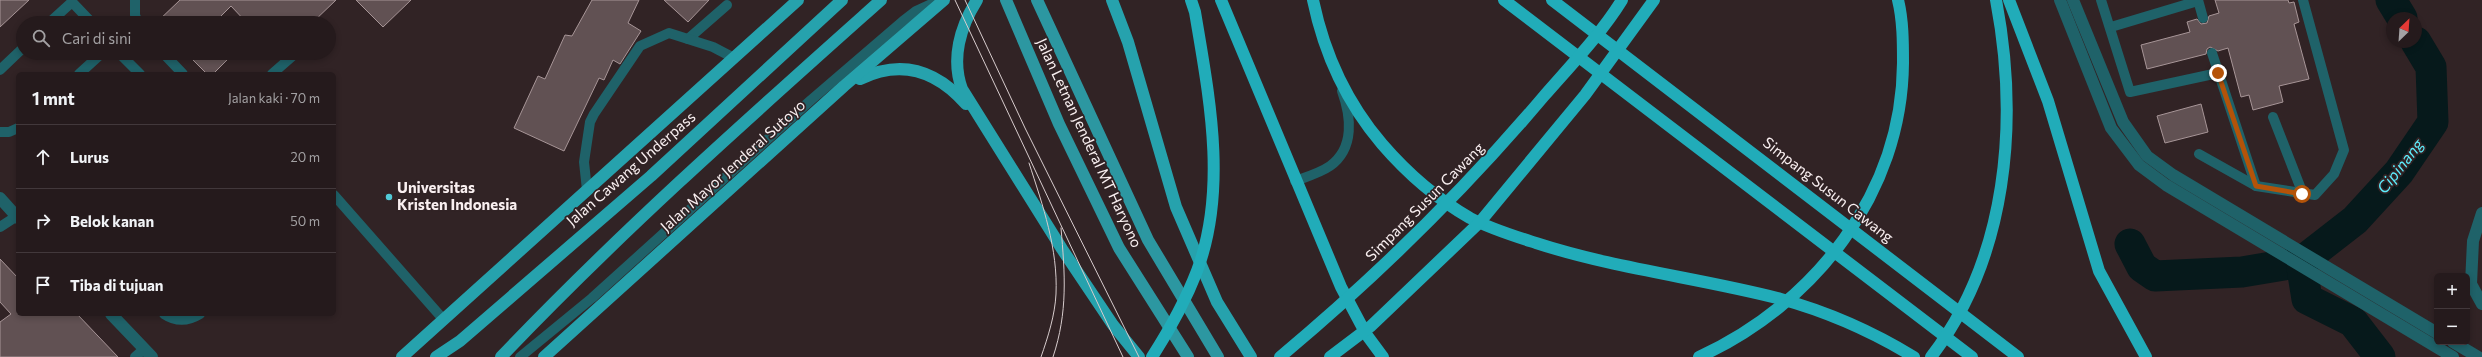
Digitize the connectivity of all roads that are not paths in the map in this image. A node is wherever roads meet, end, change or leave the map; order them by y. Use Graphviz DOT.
graph roads {
  1 [pos="135,0"];
  2 [pos="798,0"];
  3 [pos="842,0"];
  4 [pos="881,0"];
  5 [pos="940,0"];
  6 [pos="944,0"];
  7 [pos="977,0"];
  8 [pos="1006,0"];
  9 [pos="1036,0"];
  10 [pos="1191,0"];
  11 [pos="1221,0"];
  12 [pos="1313,0"];
  13 [pos="1504,0"];
  14 [pos="1552,0"];
  15 [pos="1622,0"];
  16 [pos="1654,0"];
  17 [pos="1898,0"];
  18 [pos="1996,0"];
  19 [pos="2009,0"];
  20 [pos="2060,0"];
  21 [pos="2073,0"];
  22 [pos="2101,0"];
  23 [pos="2303,0"];
  24 [pos="2198,1"];
  25 [pos="1113,2"];
  26 [pos="727,5"];
  27 [pos="57,16"];
  28 [pos="85,16"];
  29 [pos="135,16"];
  30 [pos="2202,18"];
  31 [pos="2111,27"];
  32 [pos="688,38"];
  33 [pos="2212,53"];
  34 [pos="1328,54"];
  35 [pos="16,55"];
  36 [pos="734,58"];
  37 [pos="94,60"];
  38 [pos="126,60"];
  39 [pos="170,60"];
  40 [pos="288,60"];
  41 [pos="0,70"];
  42 [pos="81,72"];
  43 [pos="138,72"];
  44 [pos="181,72"];
  45 [pos="274,72"];
  46 [pos="2218,73"];
  47 [pos="844,86"];
  48 [pos="2273,117"];
  49 [pos="978,119"];
  50 [pos="16,129"];
  51 [pos="0,132"];
  52 [pos="2133,139"];
  53 [pos="2123,146"];
  54 [pos="2199,154"];
  55 [pos="1295,181"];
  56 [pos="2256,186"];
  57 [pos="586,190"];
  58 [pos="2302,194"];
  59 [pos="0,198"];
  60 [pos="336,198"];
  61 [pos="2482,213"];
  62 [pos="16,216"];
  63 [pos="16,218"];
  64 [pos="0,227"];
  65 [pos="2482,304"];
  66 [pos="113,316"];
  67 [pos="168,316"];
  68 [pos="195,316"];
  69 [pos="442,319"];
  70 [pos="2434,330"];
  71 [pos="2458,345"];
  72 [pos="144,354"];
  73 [pos="402,357"];
  74 [pos="436,357"];
  75 [pos="501,357"];
  76 [pos="520,357"];
  77 [pos="544,357"];
  78 [pos="1139,357"];
  79 [pos="1152,357"];
  80 [pos="1188,357"];
  81 [pos="1218,357"];
  82 [pos="1251,357"];
  83 [pos="1280,357"];
  84 [pos="1330,357"];
  85 [pos="1383,357"];
  86 [pos="1699,357"];
  87 [pos="1914,357"];
  88 [pos="1931,357"];
  89 [pos="1972,357"];
  90 [pos="2018,357"];
  91 [pos="2146,357"];
  92 [pos="2454,357"];
  93 [pos="2478,357"];
  1 -- 29 [label="lane"];
  2 -- 36 [label="highway"];
  3 -- 74 [label="highway, Jalan Cawang Underpass"];
  4 -- 75 [label="highway"];
  5 -- 76 [label="lane"];
  6 -- 47 [label="highway, Jalan Mayor Jenderal Sutoyo"];
  7 -- 49 [label="highway"];
  8 -- 80 [label="main road, Jalan Letnan Jenderal MT Haryono"];
  9 -- 81 [label="main road, Jalan Letnan Jenderal MT Haryono"];
  10 -- 79 [label="highway"];
  11 -- 55 [label="highway"];
  12 -- 34 [label="highway"];
  13 -- 89 [label="highway"];
  14 -- 90 [label="highway, Simpang Susun Cawang"];
  15 -- 83 [label="highway, Simpang Susun Cawang"];
  16 -- 84 [label="highway"];
  17 -- 86 [label="highway"];
  18 -- 88 [label="highway"];
  19 -- 91 [label="highway"];
  20 -- 53 [label="street"];
  21 -- 52 [label="street"];
  22 -- 31 [label="lane"];
  23 -- 58 [label="lane"];
  24 -- 30 [label="lane"];
  24 -- 31 [label="lane"];
  25 -- 82 [label="highway"];
  26 -- 32 [label="lane"];
  27 -- 28 [label="lane"];
  31 -- 46 [label="lane"];
  32 -- 36 [label="lane"];
  32 -- 57 [label="lane"];
  33 -- 46 [label="lane"];
  34 -- 55 [label="lane"];
  34 -- 87 [label="highway"];
  35 -- 41 [label="lane"];
  36 -- 57 [label="highway"];
  37 -- 42 [label="lane"];
  38 -- 43 [label="lane"];
  39 -- 44 [label="lane"];
  40 -- 45 [label="lane"];
  46 -- 56 [label="lane"];
  47 -- 49 [label="highway"];
  47 -- 77 [label="highway, Jalan Mayor Jenderal Sutoyo"];
  48 -- 58 [label="lane"];
  49 -- 78 [label="highway"];
  50 -- 51 [label="lane"];
  52 -- 53 [label="street"];
  52 -- 70 [label="street"];
  53 -- 92 [label="street"];
  54 -- 56 [label="lane"];
  55 -- 85 [label="highway"];
  56 -- 58 [label="lane"];
  57 -- 69 [label="highway"];
  59 -- 62 [label="street"];
  60 -- 69 [label="lane"];
  61 -- 65 [label="street"];
  63 -- 64 [label="lane"];
  66 -- 72 [label="street"];
  67 -- 68 [label="lane"];
  69 -- 73 [label="highway"];
  71 -- 93 [label="street"];
}
